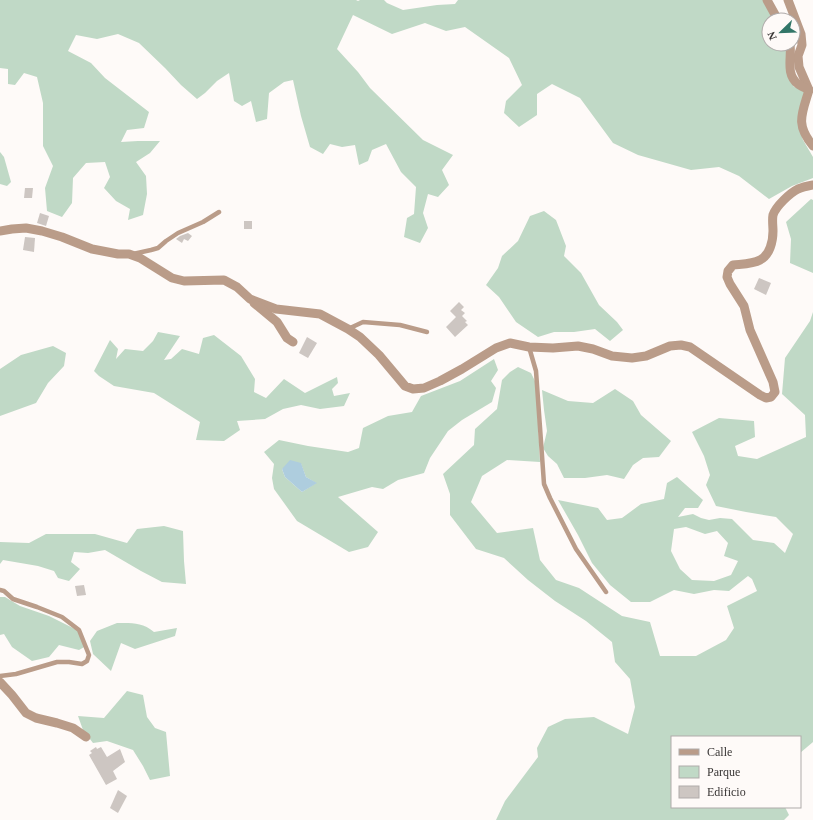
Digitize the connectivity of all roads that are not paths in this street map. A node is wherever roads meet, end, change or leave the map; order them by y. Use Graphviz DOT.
graph roads {
  1 [pos="767,0"];
  2 [pos="788,0"];
  3 [pos="774,12"];
  4 [pos="790,52"];
  5 [pos="809,90"];
  6 [pos="813,146"];
  7 [pos="813,185"];
  8 [pos="219,212"];
  9 [pos="0,232"];
  10 [pos="129,254"];
  11 [pos="250,299"];
  12 [pos="348,329"];
  13 [pos="427,332"];
  14 [pos="293,342"];
  15 [pos="529,347"];
  16 [pos="0,590"];
  17 [pos="606,592"];
  18 [pos="0,676"];
  19 [pos="0,682"];
  20 [pos="86,737"];
  1 -- 3 [label="street"];
  2 -- 5 [label="street"];
  4 -- 5 [label="street"];
  5 -- 6 [label="street"];
  7 -- 15 [label="street"];
  8 -- 10 [label="lane"];
  9 -- 10 [label="street"];
  10 -- 11 [label="street"];
  11 -- 12 [label="street"];
  11 -- 14 [label="street"];
  12 -- 13 [label="lane"];
  12 -- 15 [label="street"];
  15 -- 17 [label="lane"];
  16 -- 18 [label="lane"];
  19 -- 20 [label="street"];
}
